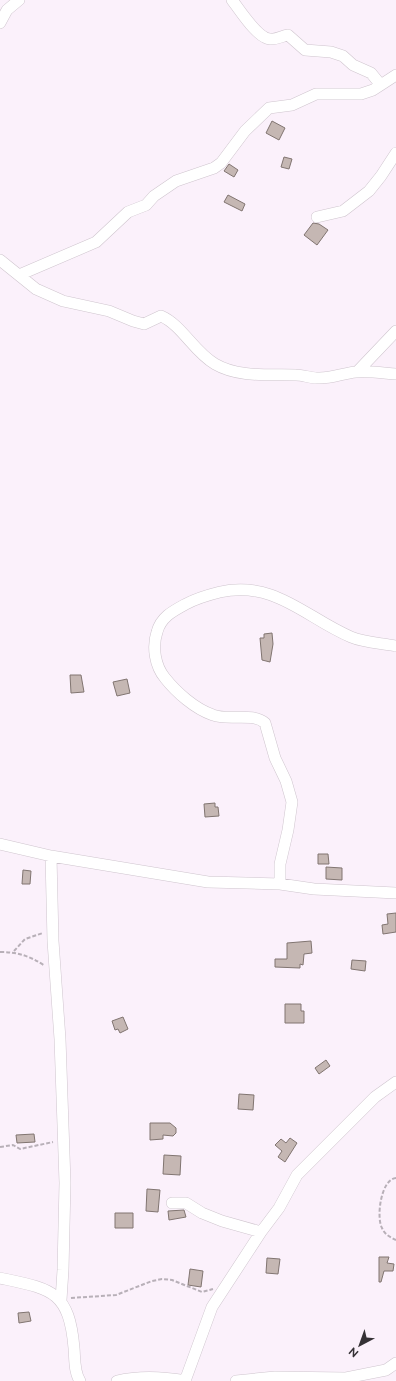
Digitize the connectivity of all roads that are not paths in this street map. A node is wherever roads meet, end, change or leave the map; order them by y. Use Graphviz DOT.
graph roads {
  1 [pos="19,0"];
  2 [pos="232,0"];
  3 [pos="0,22"];
  4 [pos="396,75"];
  5 [pos="380,84"];
  6 [pos="396,152"];
  7 [pos="317,217"];
  8 [pos="0,260"];
  9 [pos="19,275"];
  10 [pos="396,331"];
  11 [pos="357,372"];
  12 [pos="396,374"];
  13 [pos="396,646"];
  14 [pos="0,844"];
  15 [pos="51,856"];
  16 [pos="280,884"];
  17 [pos="396,893"];
  18 [pos="396,1082"];
  19 [pos="172,1203"];
  20 [pos="261,1232"];
  21 [pos="0,1278"];
  22 [pos="61,1299"];
  23 [pos="396,1363"];
  24 [pos="80,1381"];
  25 [pos="117,1381"];
  26 [pos="185,1381"];
  27 [pos="236,1381"];
  1 -- 3 [label="street"];
  2 -- 5 [label="street"];
  4 -- 5 [label="street"];
  5 -- 9 [label="street"];
  6 -- 7 [label="street"];
  8 -- 9 [label="street"];
  9 -- 11 [label="street"];
  10 -- 11 [label="street"];
  11 -- 12 [label="street"];
  13 -- 16 [label="street"];
  14 -- 15 [label="street"];
  15 -- 16 [label="street"];
  15 -- 22 [label="street"];
  16 -- 17 [label="street"];
  18 -- 20 [label="street"];
  19 -- 20 [label="street"];
  20 -- 26 [label="street"];
  21 -- 22 [label="street"];
  22 -- 24 [label="street"];
  23 -- 27 [label="street"];
  25 -- 26 [label="street"];
}
